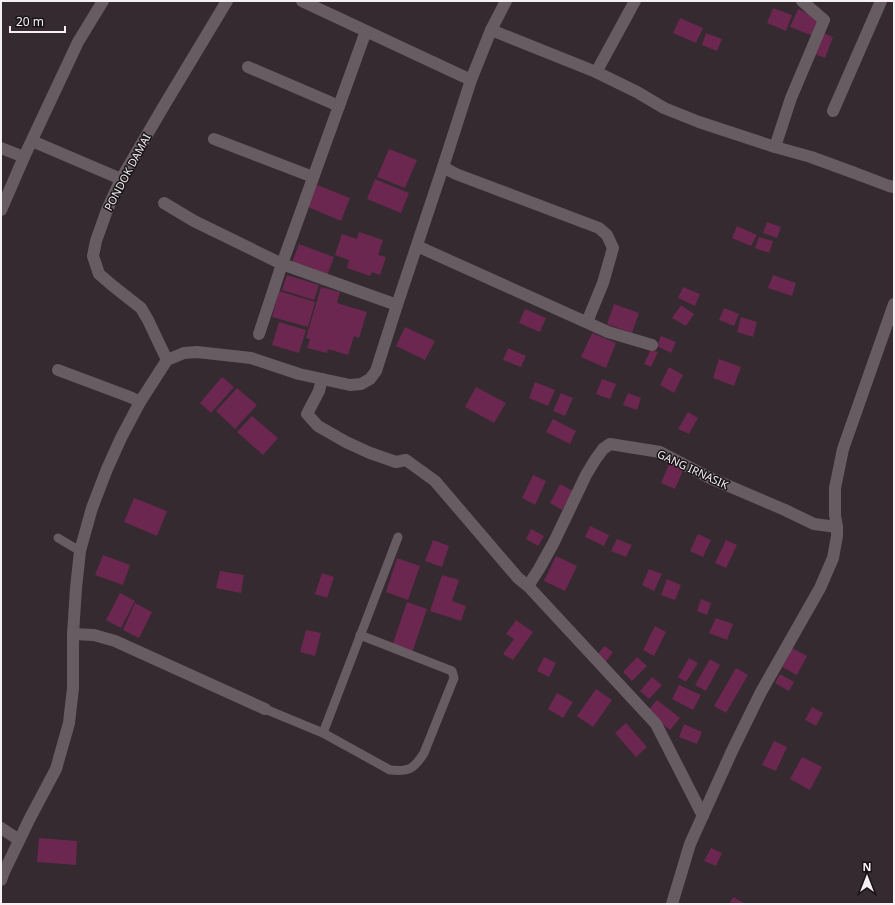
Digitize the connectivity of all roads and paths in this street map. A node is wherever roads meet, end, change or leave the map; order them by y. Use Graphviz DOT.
graph roads {
  1 [pos="104,1"];
  2 [pos="227,1"];
  3 [pos="302,1"];
  4 [pos="635,1"];
  5 [pos="802,1"];
  6 [pos="881,1"];
  7 [pos="504,2"];
  8 [pos="491,30"];
  9 [pos="366,31"];
  10 [pos="248,67"];
  11 [pos="600,67"];
  12 [pos="471,80"];
  13 [pos="339,106"];
  14 [pos="833,111"];
  15 [pos="214,139"];
  16 [pos="32,140"];
  17 [pos="774,147"];
  18 [pos="1,148"];
  19 [pos="24,157"];
  20 [pos="443,167"];
  21 [pos="313,177"];
  22 [pos="121,180"];
  23 [pos="894,187"];
  24 [pos="164,203"];
  25 [pos="1,210"];
  26 [pos="417,246"];
  27 [pos="282,264"];
  28 [pos="894,304"];
  29 [pos="397,305"];
  30 [pos="587,322"];
  31 [pos="259,334"];
  32 [pos="652,345"];
  33 [pos="167,360"];
  34 [pos="58,370"];
  35 [pos="322,379"];
  36 [pos="140,402"];
  37 [pos="837,527"];
  38 [pos="398,537"];
  39 [pos="58,538"];
  40 [pos="80,551"];
  41 [pos="528,586"];
  42 [pos="73,634"];
  43 [pos="360,635"];
  44 [pos="266,709"];
  45 [pos="323,734"];
  46 [pos="703,816"];
  47 [pos="1,828"];
  48 [pos="19,840"];
  49 [pos="1,880"];
  50 [pos="672,904"];
  1 -- 16 [label="street"];
  2 -- 22 [label="street, PONDOK DAMAI"];
  3 -- 9 [label="street"];
  4 -- 11 [label="street"];
  5 -- 17 [label="street"];
  6 -- 14 [label="street"];
  7 -- 8 [label="street"];
  8 -- 12 [label="street"];
  8 -- 17 [label="street"];
  9 -- 12 [label="street"];
  9 -- 13 [label="street"];
  10 -- 13 [label="street"];
  12 -- 20 [label="street"];
  13 -- 21 [label="street"];
  15 -- 21 [label="street"];
  16 -- 19 [label="street"];
  16 -- 22 [label="street"];
  17 -- 23 [label="street"];
  18 -- 19 [label="street"];
  19 -- 25 [label="street"];
  20 -- 26 [label="street"];
  20 -- 30 [label="street"];
  21 -- 27 [label="street"];
  22 -- 33 [label="street, PONDOK DAMAI"];
  24 -- 27 [label="street"];
  26 -- 29 [label="street"];
  26 -- 30 [label="street"];
  27 -- 29 [label="street"];
  27 -- 31 [label="street"];
  28 -- 37 [label="street"];
  29 -- 35 [label="street"];
  30 -- 32 [label="street"];
  33 -- 35 [label="street"];
  33 -- 36 [label="street"];
  34 -- 36 [label="street"];
  35 -- 41 [label="street"];
  36 -- 40 [label="street"];
  37 -- 41 [label="street, GANG IRNASIK"];
  37 -- 46 [label="street"];
  38 -- 43 [label="lane"];
  39 -- 40 [label="lane"];
  40 -- 42 [label="street"];
  41 -- 46 [label="street"];
  42 -- 44 [label="street"];
  42 -- 48 [label="street"];
  43 -- 45 [label="lane"];
  43 -- 45 [label="lane"];
  44 -- 45 [label="lane"];
  46 -- 50 [label="street"];
  47 -- 48 [label="street"];
  48 -- 49 [label="street"];
}
